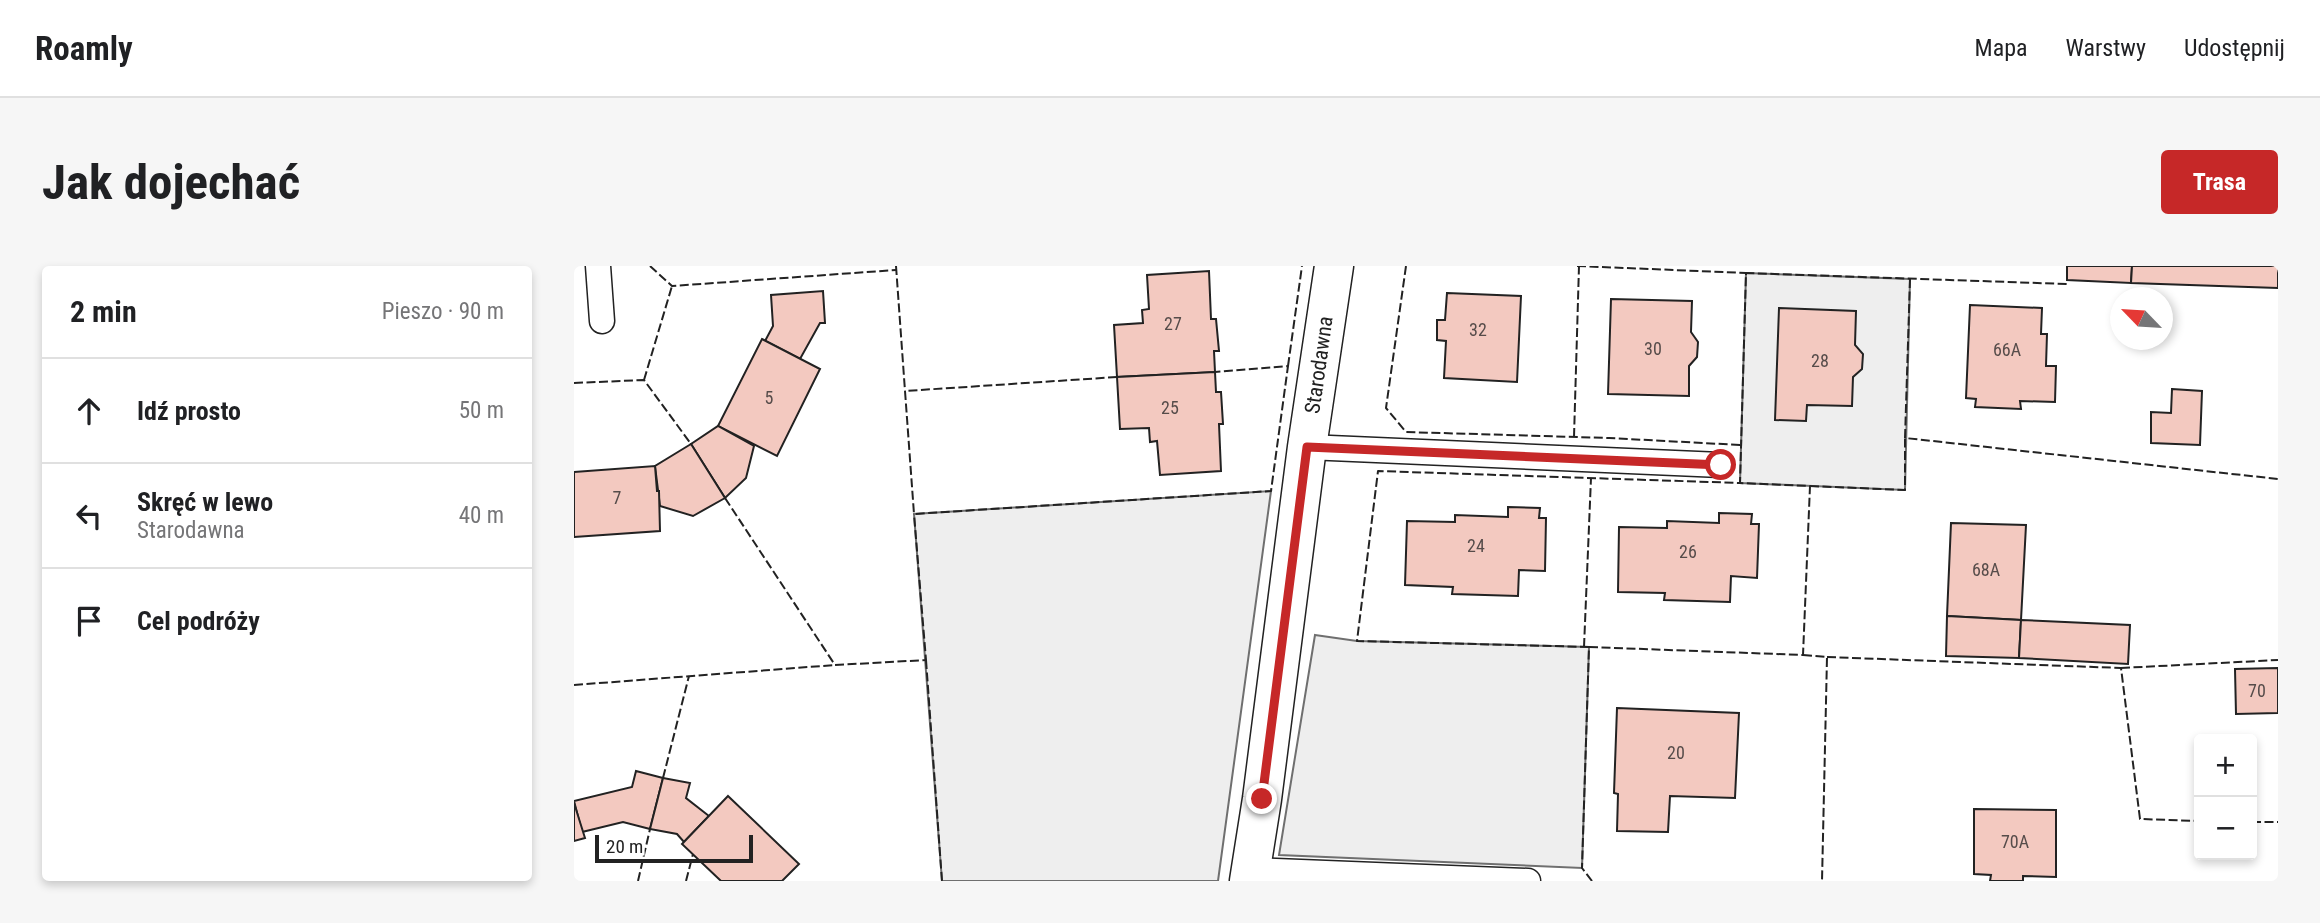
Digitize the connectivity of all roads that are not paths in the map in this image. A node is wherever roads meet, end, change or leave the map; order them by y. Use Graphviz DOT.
graph roads {
  1 [pos="598,266"];
  2 [pos="1334,266"];
  3 [pos="602,321"];
  4 [pos="1307,447"];
  5 [pos="1721,465"];
  6 [pos="1250,876"];
  7 [pos="1528,881"];
  1 -- 3 [label="lane"];
  2 -- 4 [label="street, Starodawna"];
  4 -- 5 [label="lane"];
  4 -- 6 [label="street, Starodawna"];
  6 -- 7 [label="lane"];
}
